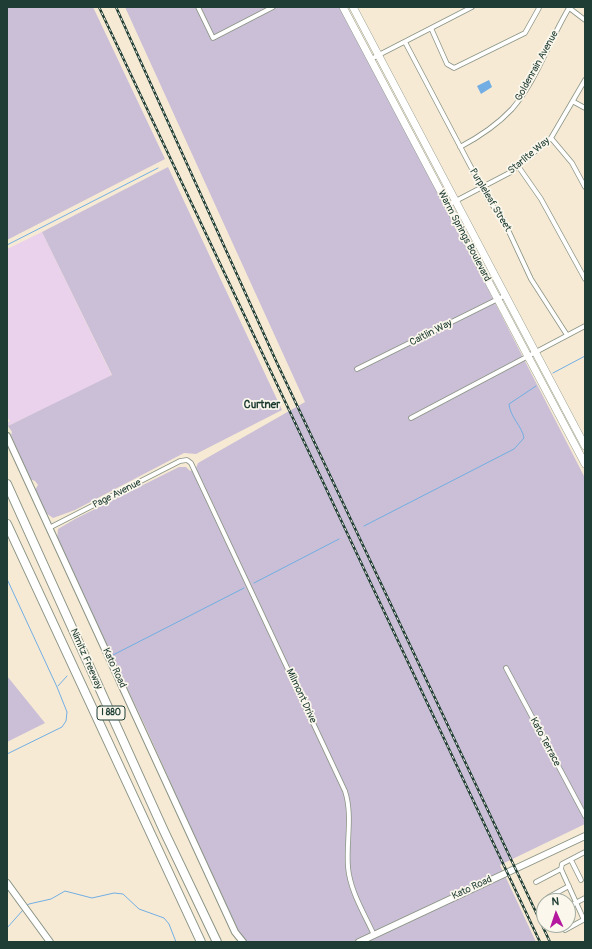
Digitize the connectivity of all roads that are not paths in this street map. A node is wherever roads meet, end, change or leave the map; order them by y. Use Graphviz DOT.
graph roads {
  1 [pos="198,7"];
  2 [pos="274,7"];
  3 [pos="343,7"];
  4 [pos="352,7"];
  5 [pos="472,7"];
  6 [pos="539,8"];
  7 [pos="568,8"];
  8 [pos="462,9"];
  9 [pos="585,20"];
  10 [pos="431,28"];
  11 [pos="405,42"];
  12 [pos="374,57"];
  13 [pos="585,80"];
  14 [pos="574,102"];
  15 [pos="585,108"];
  16 [pos="552,138"];
  17 [pos="460,147"];
  18 [pos="518,166"];
  19 [pos="585,187"];
  20 [pos="482,188"];
  21 [pos="455,202"];
  22 [pos="448,205"];
  23 [pos="585,279"];
  24 [pos="504,296"];
  25 [pos="497,299"];
  26 [pos="585,326"];
  27 [pos="567,335"];
  28 [pos="535,353"];
  29 [pos="528,357"];
  30 [pos="357,369"];
  31 [pos="411,418"];
  32 [pos="569,435"];
  33 [pos="7,436"];
  34 [pos="585,446"];
  35 [pos="585,455"];
  36 [pos="187,460"];
  37 [pos="585,464"];
  38 [pos="7,484"];
  39 [pos="7,524"];
  40 [pos="48,528"];
  41 [pos="506,668"];
  42 [pos="585,816"];
  43 [pos="585,836"];
  44 [pos="585,852"];
  45 [pos="571,860"];
  46 [pos="561,869"];
  47 [pos="581,880"];
  48 [pos="536,882"];
  49 [pos="7,883"];
  50 [pos="568,886"];
  51 [pos="556,893"];
  52 [pos="571,893"];
  53 [pos="585,898"];
  54 [pos="576,903"];
  55 [pos="585,920"];
  56 [pos="576,924"];
  57 [pos="374,935"];
  58 [pos="50,942"];
  59 [pos="201,942"];
  60 [pos="217,942"];
  61 [pos="243,942"];
  62 [pos="359,942"];
  63 [pos="378,942"];
  1 -- 2 [label="street"];
  3 -- 12 [label="main road, Warm Springs Boulevard"];
  4 -- 12 [label="main road, Warm Springs Boulevard"];
  5 -- 8 [label="street"];
  6 -- 10 [label="street"];
  7 -- 9 [label="street"];
  7 -- 17 [label="street, Goldenrain Avenue"];
  8 -- 10 [label="street"];
  10 -- 11 [label="street"];
  11 -- 12 [label="street"];
  11 -- 17 [label="street, Purpleleaf Street"];
  12 -- 21 [label="main road, Warm Springs Boulevard"];
  12 -- 22 [label="main road, Warm Springs Boulevard"];
  13 -- 14 [label="street, Starlite Way"];
  14 -- 15 [label="street"];
  14 -- 16 [label="street, Starlite Way"];
  16 -- 18 [label="street, Starlite Way"];
  16 -- 19 [label="street"];
  17 -- 20 [label="street, Purpleleaf Street"];
  18 -- 20 [label="street, Starlite Way"];
  18 -- 23 [label="street"];
  20 -- 21 [label="street, Starlite Way"];
  20 -- 27 [label="street, Purpleleaf Street"];
  21 -- 22 [label="street, Starlite Way"];
  21 -- 24 [label="main road, Warm Springs Boulevard"];
  22 -- 25 [label="main road, Warm Springs Boulevard"];
  24 -- 25 [label="street, Caitlin Way"];
  24 -- 28 [label="main road, Warm Springs Boulevard"];
  25 -- 29 [label="main road, Warm Springs Boulevard"];
  25 -- 30 [label="street, Caitlin Way"];
  26 -- 27 [label="street"];
  27 -- 28 [label="street"];
  28 -- 29 [label="street"];
  28 -- 34 [label="main road, Warm Springs Boulevard"];
  29 -- 31 [label="street"];
  29 -- 32 [label="main road, Warm Springs Boulevard"];
  32 -- 35 [label="main road"];
  32 -- 37 [label="main road, Warm Springs Boulevard"];
  33 -- 40 [label="street, Kato Road"];
  36 -- 40 [label="street, Page Avenue"];
  36 -- 57 [label="street, Milmont Drive"];
  38 -- 60 [label="highway, Nimitz Freeway / I 880"];
  39 -- 59 [label="highway, Nimitz Freeway / I 880"];
  40 -- 61 [label="street, Kato Road"];
  41 -- 42 [label="street, Kato Terrace"];
  43 -- 57 [label="street, Kato Road"];
  44 -- 45 [label="street"];
  45 -- 46 [label="street"];
  45 -- 47 [label="street"];
  46 -- 48 [label="street"];
  46 -- 50 [label="street"];
  49 -- 58 [label="street"];
  50 -- 51 [label="street"];
  50 -- 52 [label="street"];
  53 -- 54 [label="street"];
  54 -- 55 [label="street"];
  55 -- 56 [label="street"];
  57 -- 62 [label="street, Kato Road"];
  57 -- 63 [label="street, Milmont Drive"];
}
